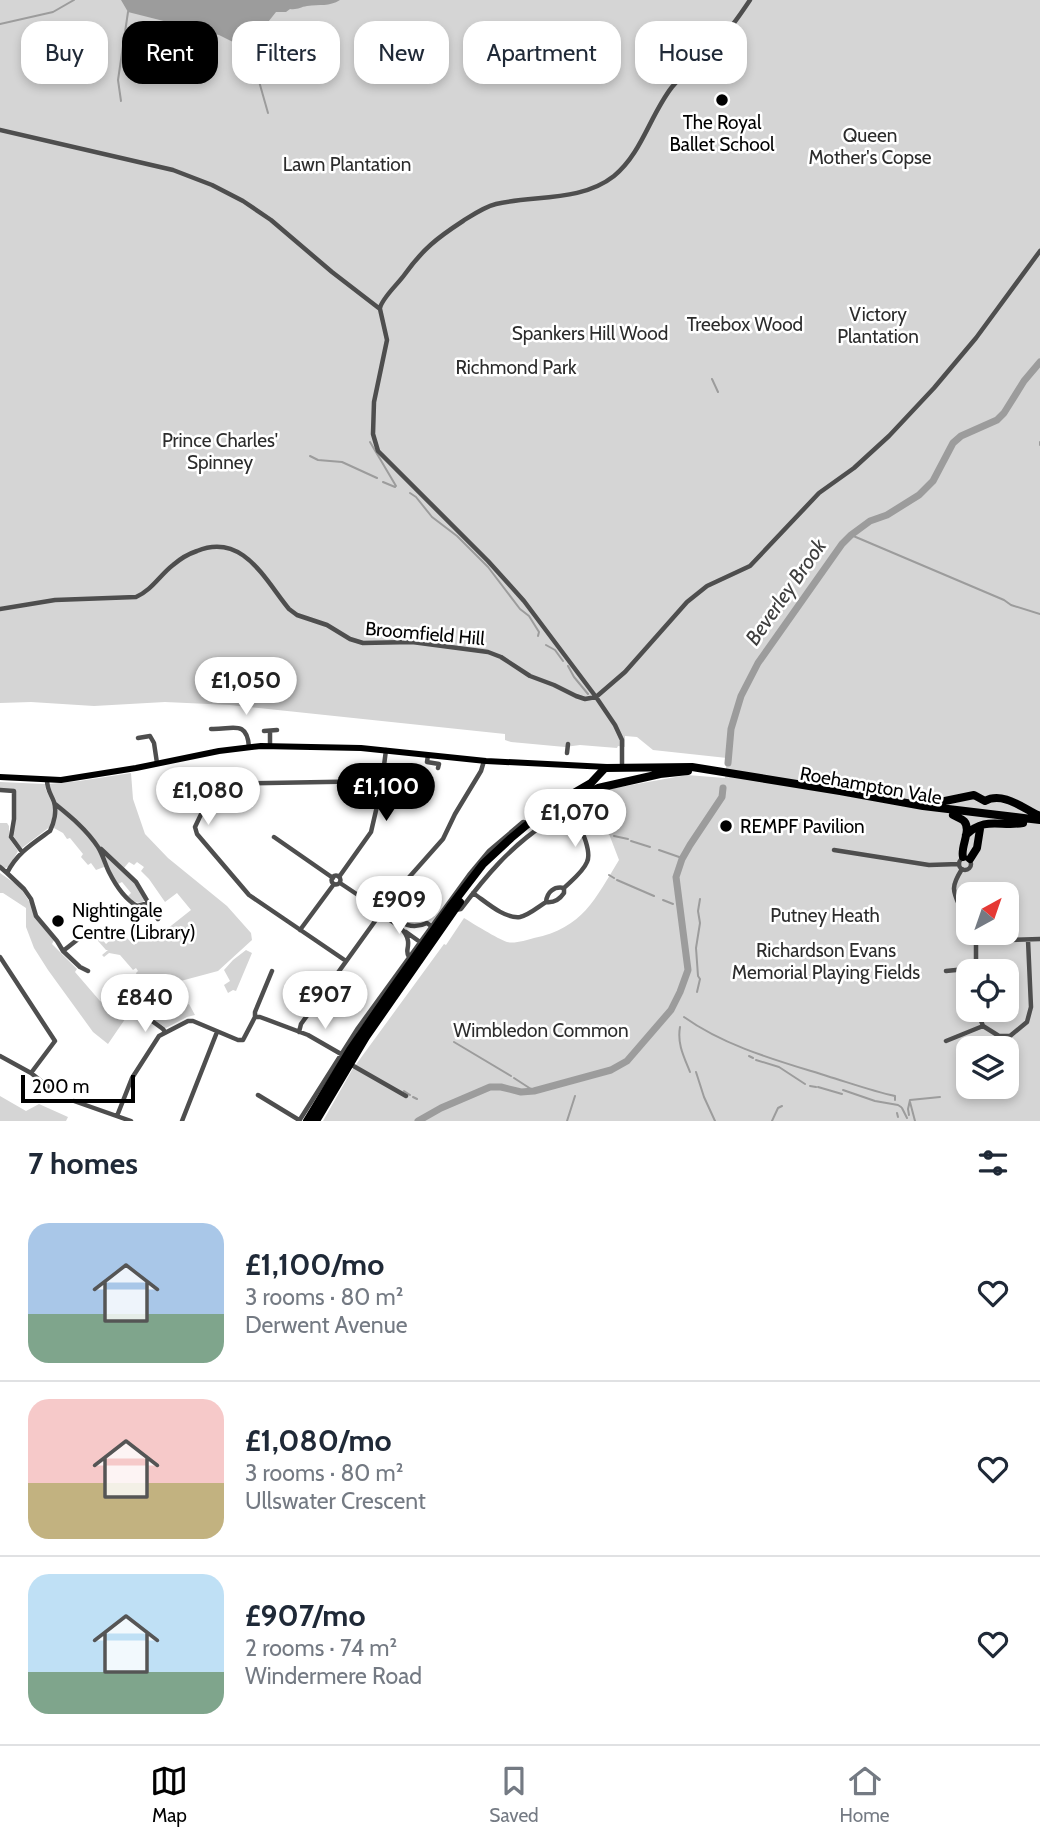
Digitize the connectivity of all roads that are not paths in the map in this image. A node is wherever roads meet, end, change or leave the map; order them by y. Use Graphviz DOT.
graph roads {
  1 [pos="750,0"];
  2 [pos="0,130"];
  3 [pos="1040,251"];
  4 [pos="380,309"];
  5 [pos="0,609"];
  6 [pos="596,697"];
  7 [pos="211,729"];
  8 [pos="277,730"];
  9 [pos="138,738"];
  10 [pos="568,744"];
  11 [pos="270,746"];
  12 [pos="249,747"];
  13 [pos="386,750"];
  14 [pos="567,759"];
  15 [pos="426,760"];
  16 [pos="484,761"];
  17 [pos="156,764"];
  18 [pos="579,766"];
  19 [pos="609,767"];
  20 [pos="622,767"];
  21 [pos="439,768"];
  22 [pos="697,769"];
  23 [pos="0,777"];
  24 [pos="596,778"];
  25 [pos="47,780"];
  26 [pos="383,781"];
  27 [pos="608,785"];
  28 [pos="0,790"];
  29 [pos="593,790"];
  30 [pos="177,796"];
  31 [pos="887,800"];
  32 [pos="55,804"];
  33 [pos="204,808"];
  34 [pos="572,808"];
  35 [pos="979,811"];
  36 [pos="953,815"];
  37 [pos="998,820"];
  38 [pos="1040,820"];
  39 [pos="526,822"];
  40 [pos="976,828"];
  41 [pos="966,835"];
  42 [pos="274,837"];
  43 [pos="97,846"];
  44 [pos="834,850"];
  45 [pos="23,852"];
  46 [pos="964,863"];
  47 [pos="0,867"];
  48 [pos="8,873"];
  49 [pos="336,880"];
  50 [pos="565,888"];
  51 [pos="473,893"];
  52 [pos="956,900"];
  53 [pos="149,902"];
  54 [pos="546,902"];
  55 [pos="382,911"];
  56 [pos="454,911"];
  57 [pos="158,919"];
  58 [pos="430,925"];
  59 [pos="300,930"];
  60 [pos="403,930"];
  61 [pos="1040,939"];
  62 [pos="77,940"];
  63 [pos="1019,940"];
  64 [pos="1028,940"];
  65 [pos="419,941"];
  66 [pos="63,951"];
  67 [pos="0,957"];
  68 [pos="408,957"];
  69 [pos="346,961"];
  70 [pos="88,971"];
  71 [pos="272,971"];
  72 [pos="946,971"];
  73 [pos="956,971"];
  74 [pos="1031,1007"];
  75 [pos="1040,1007"];
  76 [pos="137,1010"];
  77 [pos="255,1017"];
  78 [pos="982,1022"];
  79 [pos="984,1026"];
  80 [pos="165,1032"];
  81 [pos="217,1032"];
  82 [pos="299,1032"];
  83 [pos="946,1041"];
  84 [pos="341,1054"];
  85 [pos="0,1056"];
  86 [pos="349,1063"];
  87 [pos="31,1073"];
  88 [pos="51,1089"];
  89 [pos="258,1095"];
  90 [pos="406,1096"];
  91 [pos="74,1101"];
  92 [pos="117,1116"];
  93 [pos="131,1121"];
  94 [pos="182,1121"];
  95 [pos="302,1121"];
  96 [pos="316,1121"];
  1 -- 4 [label="street"];
  2 -- 4 [label="street"];
  3 -- 6 [label="street"];
  4 -- 6 [label="street"];
  5 -- 6 [label="street, Broomfield Hill"];
  6 -- 20 [label="street"];
  7 -- 12 [label="street"];
  8 -- 11 [label="street"];
  9 -- 17 [label="street"];
  10 -- 14 [label="street"];
  11 -- 12 [label="main road"];
  11 -- 13 [label="main road"];
  12 -- 17 [label="main road"];
  13 -- 15 [label="main road"];
  13 -- 26 [label="street"];
  14 -- 16 [label="main road"];
  14 -- 18 [label="main road"];
  15 -- 16 [label="main road"];
  15 -- 21 [label="street"];
  16 -- 55 [label="street"];
  17 -- 25 [label="main road"];
  18 -- 19 [label="main road"];
  18 -- 24 [label="main road"];
  19 -- 20 [label="highway"];
  19 -- 24 [label="highway"];
  20 -- 22 [label="highway"];
  22 -- 27 [label="highway"];
  22 -- 31 [label="highway, Roehampton Vale"];
  22 -- 36 [label="highway, Roehampton Vale"];
  23 -- 25 [label="main road"];
  24 -- 27 [label="main road"];
  24 -- 39 [label="highway"];
  25 -- 32 [label="street"];
  26 -- 33 [label="street"];
  26 -- 49 [label="street"];
  27 -- 29 [label="highway"];
  28 -- 45 [label="street"];
  29 -- 34 [label="street"];
  29 -- 56 [label="highway"];
  30 -- 33 [label="street"];
  31 -- 35 [label="highway, Roehampton Vale"];
  31 -- 35 [label="highway"];
  32 -- 43 [label="street"];
  32 -- 45 [label="street"];
  33 -- 59 [label="street"];
  34 -- 50 [label="street"];
  34 -- 51 [label="street"];
  35 -- 36 [label="highway, Roehampton Vale"];
  35 -- 37 [label="highway, Roehampton Vale"];
  35 -- 38 [label="highway"];
  36 -- 41 [label="highway"];
  37 -- 38 [label="highway, Roehampton Vale"];
  37 -- 38 [label="highway"];
  37 -- 40 [label="highway"];
  39 -- 58 [label="street"];
  39 -- 95 [label="highway"];
  40 -- 41 [label="highway"];
  40 -- 46 [label="highway"];
  41 -- 46 [label="highway"];
  42 -- 49 [label="street"];
  43 -- 53 [label="street"];
  43 -- 53 [label="street"];
  44 -- 46 [label="street"];
  45 -- 48 [label="street"];
  46 -- 52 [label="street"];
  47 -- 48 [label="street"];
  48 -- 66 [label="street"];
  49 -- 55 [label="street"];
  49 -- 59 [label="street"];
  50 -- 54 [label="street"];
  50 -- 54 [label="street"];
  51 -- 54 [label="street"];
  51 -- 56 [label="street"];
  53 -- 57 [label="street"];
  55 -- 58 [label="street"];
  55 -- 60 [label="street"];
  55 -- 69 [label="street"];
  56 -- 86 [label="highway"];
  58 -- 65 [label="street"];
  59 -- 69 [label="street"];
  60 -- 65 [label="street"];
  60 -- 68 [label="street"];
  61 -- 64 [label="street"];
  62 -- 66 [label="street"];
  63 -- 64 [label="street"];
  64 -- 74 [label="street"];
  65 -- 68 [label="street"];
  66 -- 70 [label="street"];
  67 -- 87 [label="street"];
  68 -- 84 [label="street"];
  69 -- 82 [label="street"];
  71 -- 77 [label="street"];
  72 -- 73 [label="street"];
  74 -- 75 [label="street"];
  74 -- 79 [label="street"];
  76 -- 80 [label="street"];
  77 -- 81 [label="street"];
  77 -- 82 [label="street"];
  78 -- 79 [label="street"];
  79 -- 83 [label="street"];
  80 -- 81 [label="street"];
  80 -- 92 [label="street"];
  81 -- 94 [label="street"];
  82 -- 84 [label="street"];
  84 -- 95 [label="street"];
  85 -- 87 [label="street"];
  86 -- 90 [label="street"];
  86 -- 96 [label="highway"];
  87 -- 88 [label="street"];
  89 -- 95 [label="street"];
  91 -- 92 [label="street"];
  92 -- 93 [label="street"];
}
